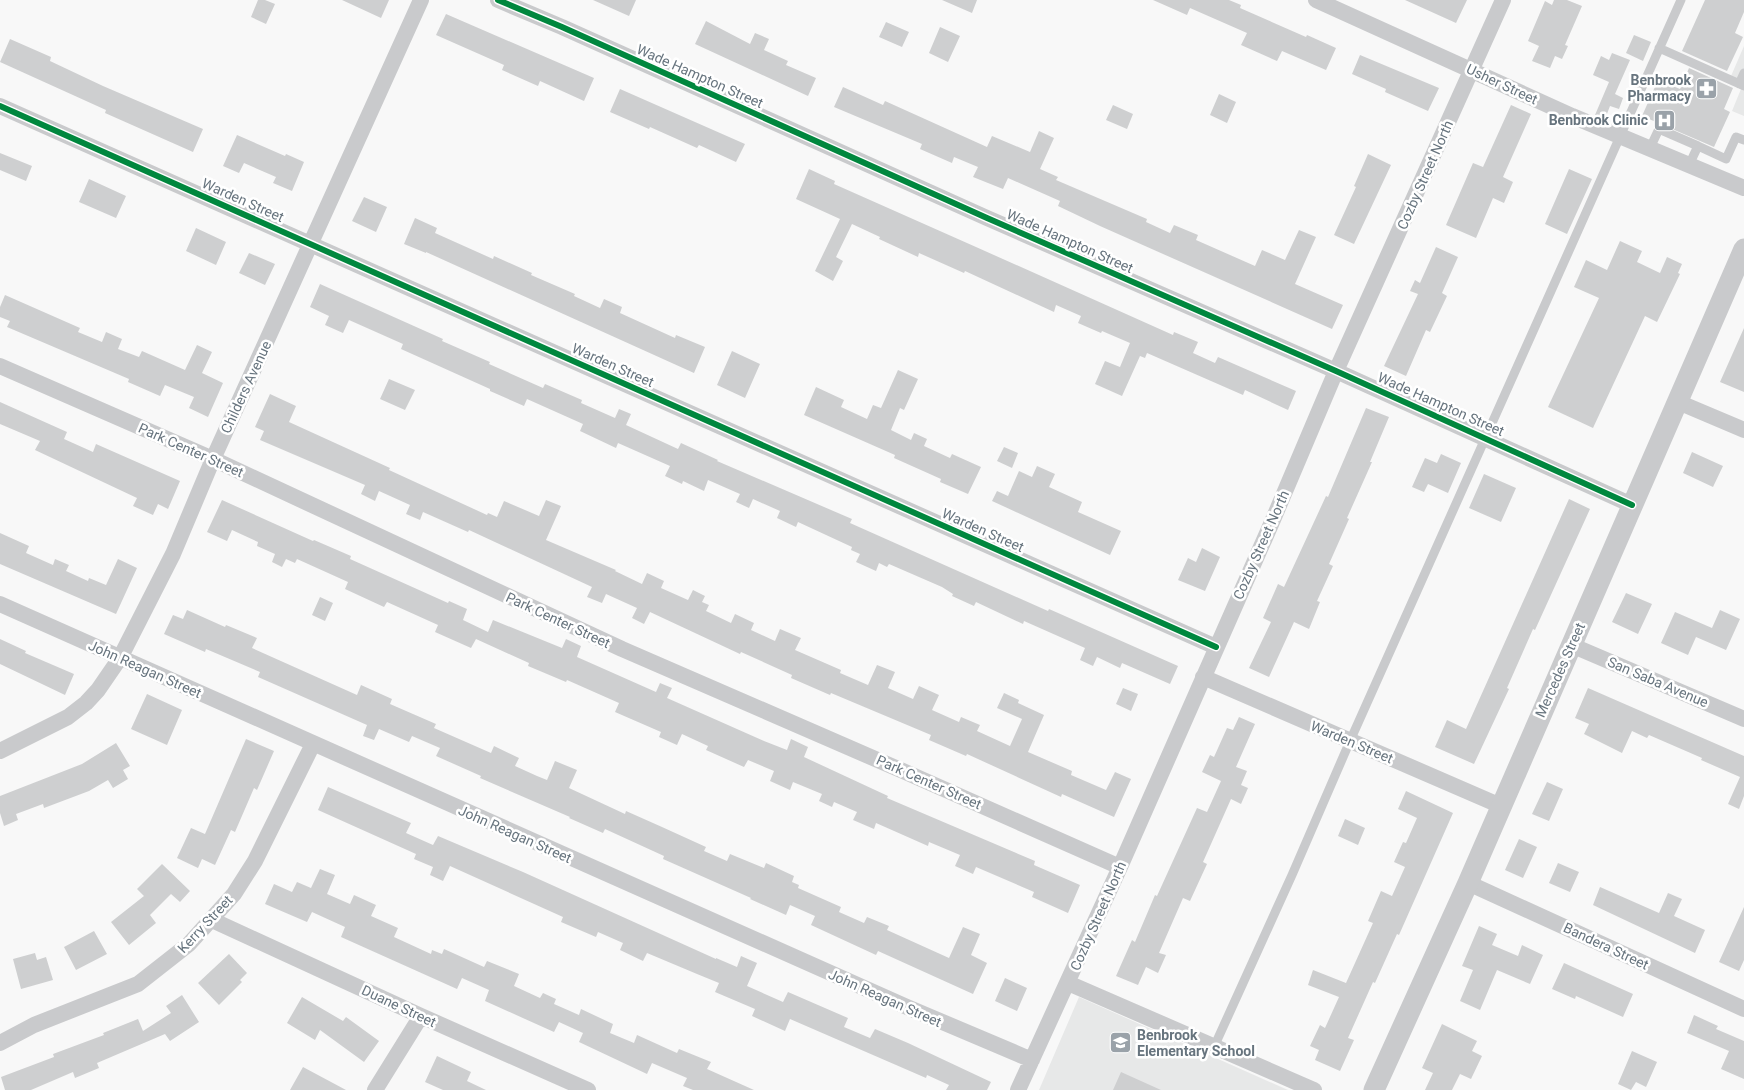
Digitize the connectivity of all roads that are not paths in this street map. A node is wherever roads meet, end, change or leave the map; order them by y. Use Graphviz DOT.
graph roads {
  1 [pos="420,0"];
  2 [pos="498,0"];
  3 [pos="1316,0"];
  4 [pos="1503,0"];
  5 [pos="1681,0"];
  6 [pos="1660,48"];
  7 [pos="1472,70"];
  8 [pos="1744,73"];
  9 [pos="1742,85"];
  10 [pos="0,106"];
  11 [pos="1620,136"];
  12 [pos="1744,140"];
  13 [pos="1698,146"];
  14 [pos="1650,148"];
  15 [pos="1689,165"];
  16 [pos="1744,188"];
  17 [pos="311,244"];
  18 [pos="1744,249"];
  19 [pos="0,366"];
  20 [pos="1336,370"];
  21 [pos="1678,402"];
  22 [pos="1744,430"];
  23 [pos="1486,438"];
  24 [pos="213,460"];
  25 [pos="1632,505"];
  26 [pos="0,604"];
  27 [pos="1571,644"];
  28 [pos="1216,647"];
  29 [pos="120,658"];
  30 [pos="1203,677"];
  31 [pos="1744,719"];
  32 [pos="1350,741"];
  33 [pos="313,744"];
  34 [pos="0,751"];
  35 [pos="1501,806"];
  36 [pos="1120,867"];
  37 [pos="1468,883"];
  38 [pos="212,920"];
  39 [pos="1068,983"];
  40 [pos="1744,1009"];
  41 [pos="422,1016"];
  42 [pos="0,1044"];
  43 [pos="1214,1047"];
  44 [pos="1032,1060"];
  45 [pos="375,1090"];
  46 [pos="588,1090"];
  47 [pos="1018,1090"];
  48 [pos="1314,1090"];
  49 [pos="1374,1090"];
  1 -- 17 [label="street, Childers Avenue"];
  2 -- 20 [label="street, Wade Hampton Street"];
  3 -- 7 [label="street, Usher Street"];
  4 -- 7 [label="street, Cozby Street North"];
  5 -- 6 [label="lane"];
  6 -- 9 [label="lane"];
  6 -- 11 [label="lane"];
  7 -- 11 [label="street, Usher Street"];
  7 -- 20 [label="street, Cozby Street North"];
  8 -- 9 [label="lane"];
  10 -- 17 [label="street, Warden Street"];
  11 -- 14 [label="street, Usher Street"];
  11 -- 23 [label="lane"];
  12 -- 13 [label="lane"];
  13 -- 14 [label="lane"];
  13 -- 15 [label="lane"];
  14 -- 15 [label="street, Usher Street"];
  15 -- 16 [label="street, Usher Street"];
  17 -- 24 [label="street, Childers Avenue"];
  17 -- 28 [label="street, Warden Street"];
  18 -- 21 [label="street, Mercedes Street"];
  19 -- 24 [label="street, Park Center Street"];
  20 -- 23 [label="street, Wade Hampton Street"];
  20 -- 28 [label="street, Cozby Street North"];
  21 -- 22 [label="street"];
  21 -- 25 [label="street, Mercedes Street"];
  23 -- 25 [label="street, Wade Hampton Street"];
  23 -- 32 [label="lane"];
  24 -- 29 [label="street, Childers Avenue"];
  24 -- 36 [label="street, Park Center Street"];
  25 -- 27 [label="street, Mercedes Street"];
  26 -- 29 [label="street, John Reagan Street"];
  27 -- 31 [label="street, San Saba Avenue"];
  27 -- 35 [label="street, Mercedes Street"];
  28 -- 30 [label="street, Cozby Street North"];
  29 -- 33 [label="street, John Reagan Street"];
  29 -- 34 [label="street, Childers Avenue"];
  30 -- 32 [label="street, Warden Street"];
  30 -- 36 [label="street, Cozby Street North"];
  32 -- 35 [label="street, Warden Street"];
  32 -- 43 [label="lane"];
  33 -- 38 [label="street, Kerry Street"];
  33 -- 44 [label="street, John Reagan Street"];
  35 -- 37 [label="street, Mercedes Street"];
  36 -- 39 [label="street, Cozby Street North"];
  37 -- 40 [label="street, Bandera Street"];
  37 -- 49 [label="street, Mercedes Street"];
  38 -- 41 [label="street, Duane Street"];
  38 -- 42 [label="street, Kerry Street"];
  39 -- 43 [label="street"];
  39 -- 44 [label="street, Cozby Street North"];
  41 -- 45 [label="street"];
  41 -- 46 [label="street, Duane Street"];
  43 -- 48 [label="street"];
  44 -- 47 [label="street, Cozby Street North"];
}
